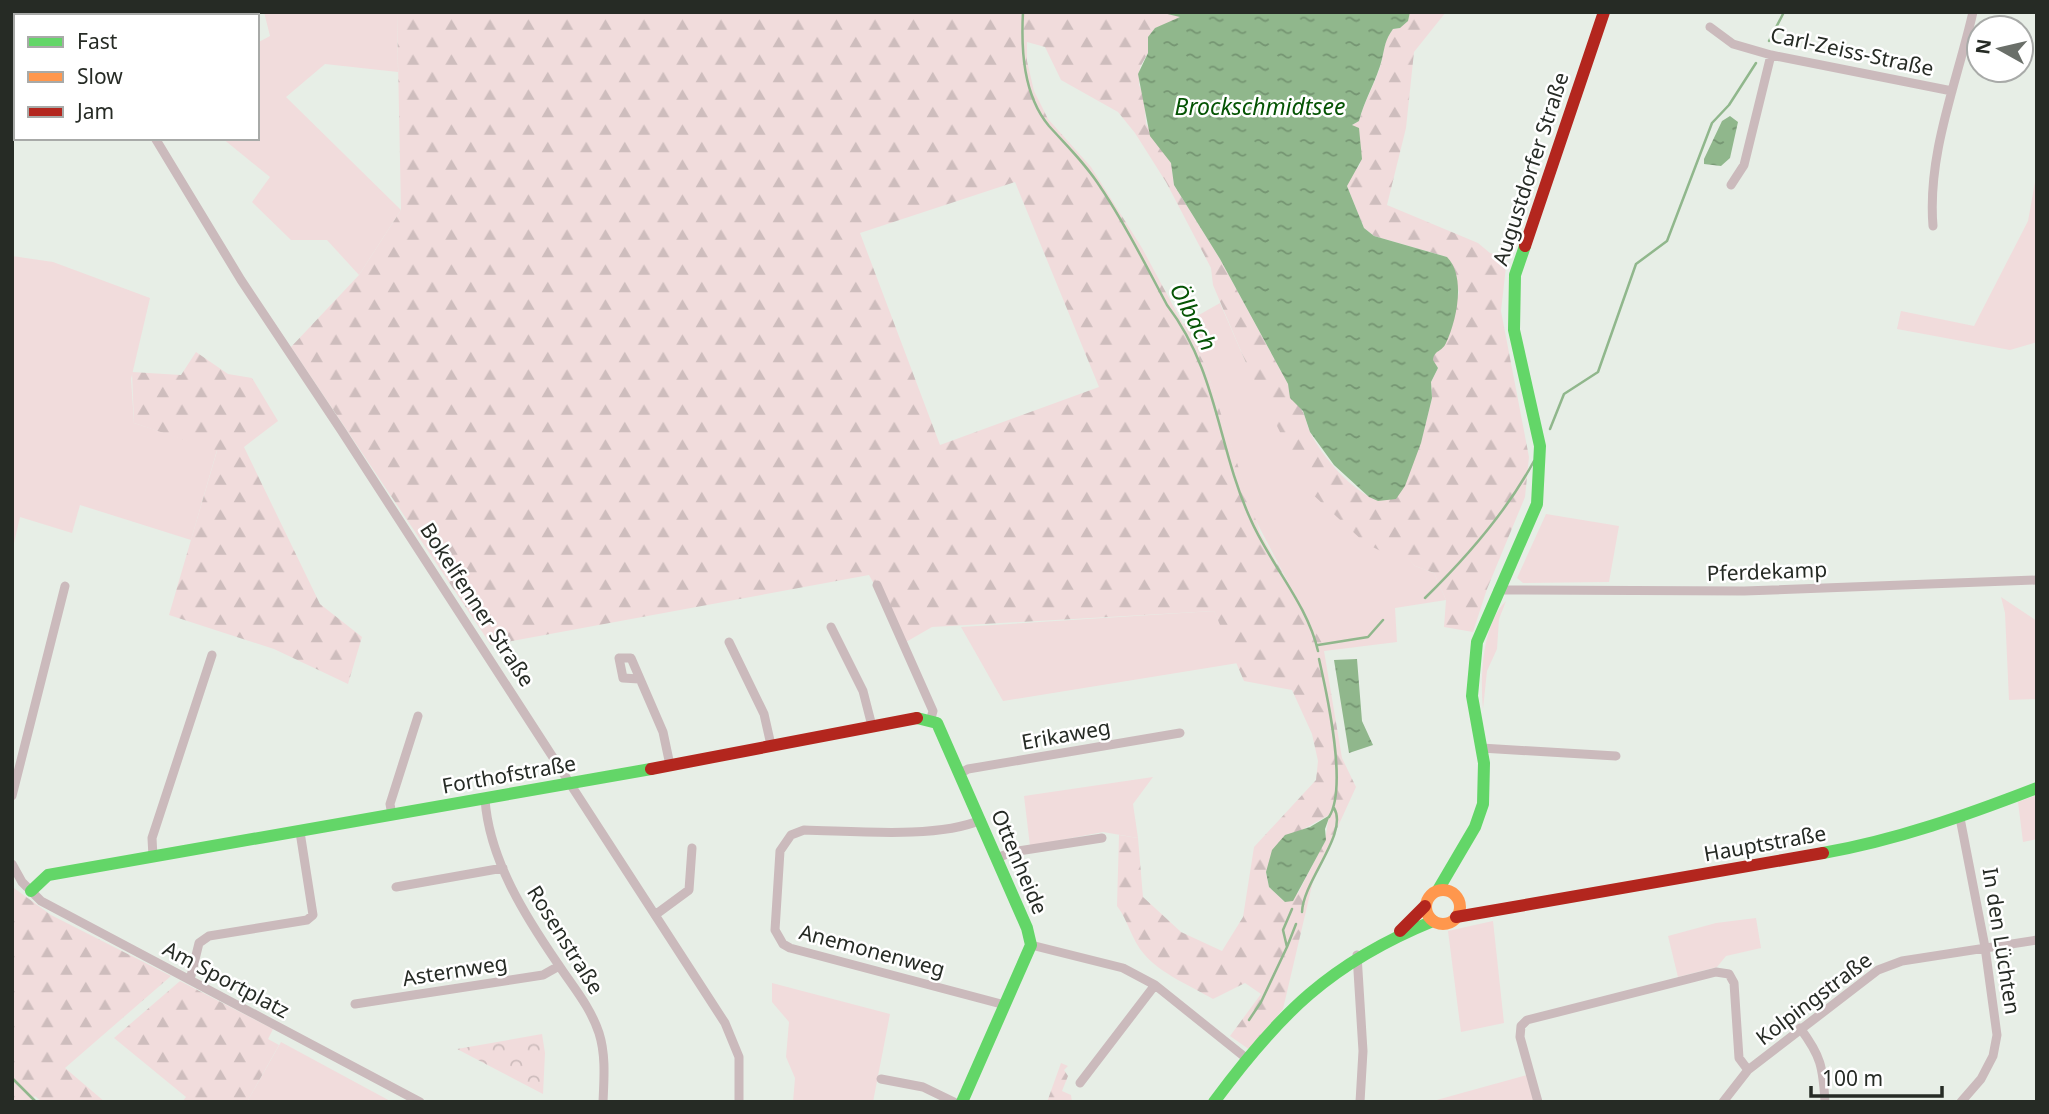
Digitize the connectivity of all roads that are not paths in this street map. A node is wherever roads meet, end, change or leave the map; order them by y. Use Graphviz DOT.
graph roads {
  1 [pos="1604,12"];
  2 [pos="1973,12"];
  3 [pos="1710,27"];
  4 [pos="1771,55"];
  5 [pos="1952,91"];
  6 [pos="156,140"];
  7 [pos="1731,185"];
  8 [pos="1933,226"];
  9 [pos="2037,580"];
  10 [pos="877,585"];
  11 [pos="65,586"];
  12 [pos="1498,590"];
  13 [pos="831,627"];
  14 [pos="729,642"];
  15 [pos="212,655"];
  16 [pos="639,679"];
  17 [pos="418,716"];
  18 [pos="931,718"];
  19 [pos="872,726"];
  20 [pos="1180,733"];
  21 [pos="771,745"];
  22 [pos="1481,748"];
  23 [pos="1616,756"];
  24 [pos="670,765"];
  25 [pos="959,774"];
  26 [pos="570,784"];
  27 [pos="2037,788"];
  28 [pos="12,796"];
  29 [pos="485,799"];
  30 [pos="391,815"];
  31 [pos="1960,818"];
  32 [pos="981,820"];
  33 [pos="300,832"];
  34 [pos="1102,838"];
  35 [pos="692,848"];
  36 [pos="153,857"];
  37 [pos="997,858"];
  38 [pos="1453,862"];
  39 [pos="12,864"];
  40 [pos="503,868"];
  41 [pos="27,886"];
  42 [pos="396,887"];
  43 [pos="1438,890"];
  44 [pos="1457,898"];
  45 [pos="1425,906"];
  46 [pos="1493,908"];
  47 [pos="655,915"];
  48 [pos="1456,917"];
  49 [pos="1433,921"];
  50 [pos="1391,937"];
  51 [pos="2037,940"];
  52 [pos="1031,945"];
  53 [pos="1985,947"];
  54 [pos="1357,955"];
  55 [pos="559,966"];
  56 [pos="190,980"];
  57 [pos="1155,985"];
  58 [pos="355,1004"];
  59 [pos="1005,1005"];
  60 [pos="1800,1028"];
  61 [pos="1246,1058"];
  62 [pos="1748,1070"];
  63 [pos="881,1079"];
  64 [pos="1080,1083"];
  65 [pos="419,1102"];
  66 [pos="603,1102"];
  67 [pos="739,1102"];
  68 [pos="954,1102"];
  69 [pos="962,1102"];
  70 [pos="1214,1102"];
  71 [pos="1360,1102"];
  72 [pos="1538,1102"];
  73 [pos="1723,1102"];
  74 [pos="1825,1102"];
  75 [pos="1961,1102"];
  1 -- 12 [label="main road, Augustdorfer Straße"];
  2 -- 5 [label="street"];
  3 -- 4 [label="street, Carl-Zeiss-Straße"];
  4 -- 5 [label="street, Carl-Zeiss-Straße"];
  4 -- 7 [label="street"];
  5 -- 8 [label="street"];
  6 -- 26 [label="street, Bokelfenner Straße"];
  9 -- 12 [label="street, Pferdekamp"];
  10 -- 18 [label="street, Ottenheide"];
  11 -- 28 [label="street"];
  12 -- 22 [label="main road, Augustdorfer Straße"];
  13 -- 19 [label="street"];
  14 -- 21 [label="street"];
  15 -- 36 [label="street"];
  16 -- 24 [label="street"];
  17 -- 30 [label="street"];
  18 -- 19 [label="main road"];
  18 -- 25 [label="main road, Ottenheide"];
  19 -- 21 [label="main road, Forthofstraße"];
  20 -- 25 [label="street, Erikaweg"];
  21 -- 24 [label="main road, Forthofstraße"];
  22 -- 23 [label="street"];
  22 -- 38 [label="main road, Augustdorfer Straße"];
  24 -- 26 [label="main road, Forthofstraße"];
  25 -- 32 [label="main road, Ottenheide"];
  26 -- 29 [label="main road, Forthofstraße"];
  26 -- 47 [label="street, Bokelfenner Straße"];
  27 -- 31 [label="main road, Hauptstraße"];
  29 -- 30 [label="main road, Forthofstraße"];
  29 -- 40 [label="street, Rosenstraße"];
  30 -- 33 [label="main road, Forthofstraße"];
  31 -- 46 [label="main road, Hauptstraße"];
  31 -- 53 [label="street, In den Lüchten"];
  32 -- 37 [label="main road, Ottenheide"];
  32 -- 59 [label="street, Anemonenweg"];
  33 -- 36 [label="main road, Forthofstraße"];
  33 -- 56 [label="street"];
  34 -- 37 [label="street"];
  35 -- 47 [label="street"];
  36 -- 41 [label="main road, Forthofstraße"];
  37 -- 52 [label="main road, Ottenheide"];
  38 -- 43 [label="main road, Augustdorfer Straße"];
  38 -- 44 [label="main road"];
  39 -- 41 [label="street"];
  40 -- 42 [label="street"];
  40 -- 55 [label="street, Rosenstraße"];
  41 -- 56 [label="street, Am Sportplatz"];
  43 -- 44 [label="main road"];
  43 -- 45 [label="main road"];
  44 -- 46 [label="main road, Hauptstraße"];
  44 -- 48 [label="main road"];
  45 -- 49 [label="main road"];
  45 -- 50 [label="main road"];
  46 -- 48 [label="main road, Hauptstraße"];
  47 -- 67 [label="street, Bokelfenner Straße"];
  48 -- 49 [label="main road"];
  49 -- 50 [label="main road"];
  50 -- 54 [label="main road"];
  51 -- 53 [label="street, Kolpingstraße"];
  52 -- 57 [label="street"];
  52 -- 59 [label="main road, Ottenheide"];
  53 -- 60 [label="street, Kolpingstraße"];
  53 -- 75 [label="street, In den Lüchten"];
  54 -- 61 [label="main road"];
  54 -- 71 [label="street"];
  55 -- 58 [label="street, Asternweg"];
  55 -- 66 [label="street, Rosenstraße"];
  56 -- 65 [label="street, Am Sportplatz"];
  57 -- 61 [label="street"];
  57 -- 64 [label="street"];
  59 -- 69 [label="main road, Ottenheide"];
  60 -- 62 [label="street, Kolpingstraße"];
  60 -- 74 [label="street"];
  61 -- 70 [label="main road"];
  62 -- 72 [label="street"];
  62 -- 73 [label="street, Kolpingstraße"];
  63 -- 68 [label="street"];
}
